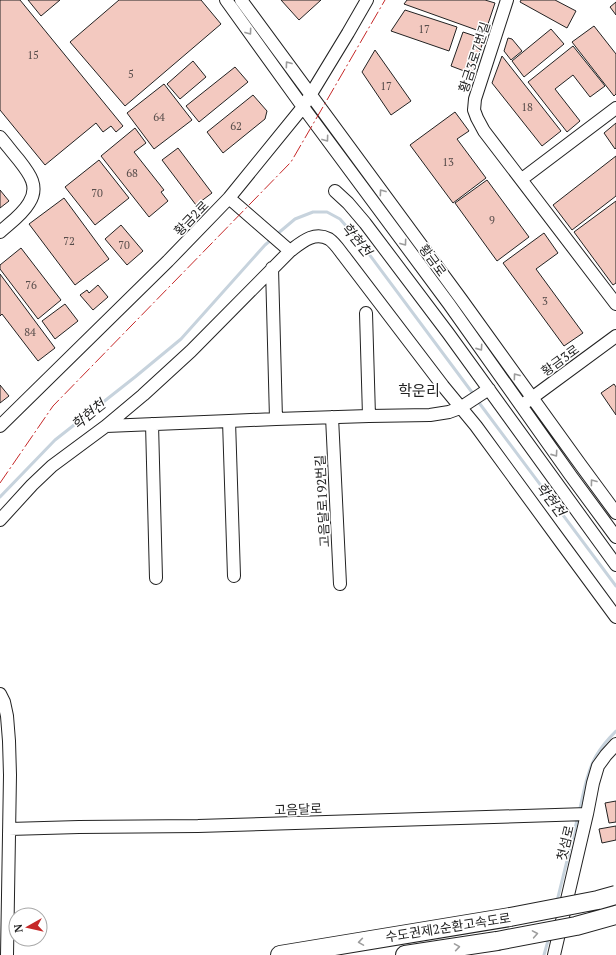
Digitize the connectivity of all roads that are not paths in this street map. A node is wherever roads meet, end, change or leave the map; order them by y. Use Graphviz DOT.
graph roads {
  1 [pos="226,0"];
  2 [pos="241,0"];
  3 [pos="367,0"];
  4 [pos="507,0"];
  5 [pos="311,95"];
  6 [pos="303,107"];
  7 [pos="616,108"];
  8 [pos="0,137"];
  9 [pos="522,179"];
  10 [pos="335,192"];
  11 [pos="229,198"];
  12 [pos="0,232"];
  13 [pos="286,248"];
  14 [pos="272,268"];
  15 [pos="616,304"];
  16 [pos="366,313"];
  17 [pos="616,336"];
  18 [pos="486,390"];
  19 [pos="532,398"];
  20 [pos="463,406"];
  21 [pos="521,406"];
  22 [pos="369,416"];
  23 [pos="332,417"];
  24 [pos="276,419"];
  25 [pos="229,422"];
  26 [pos="152,424"];
  27 [pos="0,426"];
  28 [pos="106,426"];
  29 [pos="616,513"];
  30 [pos="0,520"];
  31 [pos="616,537"];
  32 [pos="616,565"];
  33 [pos="234,576"];
  34 [pos="156,578"];
  35 [pos="340,584"];
  36 [pos="616,617"];
  37 [pos="0,694"];
  38 [pos="616,744"];
  39 [pos="587,814"];
  40 [pos="6,834"];
  41 [pos="616,895"];
  42 [pos="616,915"];
  43 [pos="7,955"];
  44 [pos="280,955"];
  45 [pos="405,955"];
  46 [pos="554,955"];
  1 -- 6 [label="street, 황금로, one-way"];
  5 -- 2 [label="street, 황금로, one-way"];
  3 -- 5 [label="street, 황금2로"];
  4 -- 9 [label="street, 황금3로7번길"];
  5 -- 6 [label="street, 황금2로"];
  19 -- 5 [label="street, 황금로, one-way"];
  6 -- 11 [label="street, 황금2로"];
  6 -- 21 [label="street, 황금로, one-way"];
  7 -- 9 [label="street"];
  8 -- 12 [label="street"];
  9 -- 15 [label="street, 황금3로7번길"];
  10 -- 18 [label="street"];
  11 -- 13 [label="street"];
  11 -- 27 [label="street, 황금2로"];
  13 -- 14 [label="street"];
  13 -- 20 [label="street"];
  14 -- 24 [label="street"];
  14 -- 28 [label="street"];
  16 -- 22 [label="street"];
  17 -- 19 [label="street, 황금3로"];
  18 -- 20 [label="street"];
  18 -- 32 [label="street"];
  19 -- 21 [label="street, 황금3로"];
  29 -- 19 [label="street, 황금로, one-way"];
  20 -- 22 [label="street"];
  20 -- 36 [label="street"];
  21 -- 31 [label="street, 황금로, one-way"];
  22 -- 23 [label="street"];
  23 -- 24 [label="street"];
  23 -- 35 [label="street, 고음달로192번길"];
  24 -- 25 [label="street"];
  25 -- 26 [label="street"];
  25 -- 33 [label="street"];
  26 -- 28 [label="street"];
  26 -- 34 [label="street"];
  28 -- 30 [label="street"];
  37 -- 40 [label="street"];
  38 -- 39 [label="street, 첫섬로"];
  39 -- 40 [label="street, 고음달로"];
  39 -- 46 [label="street, 첫섬로"];
  40 -- 43 [label="street"];
  41 -- 44 [label="highway, 수도권제2순환고속도로, one-way, bridge"];
  45 -- 42 [label="highway, 수도권제2순환고속도로, one-way, bridge"];
}
